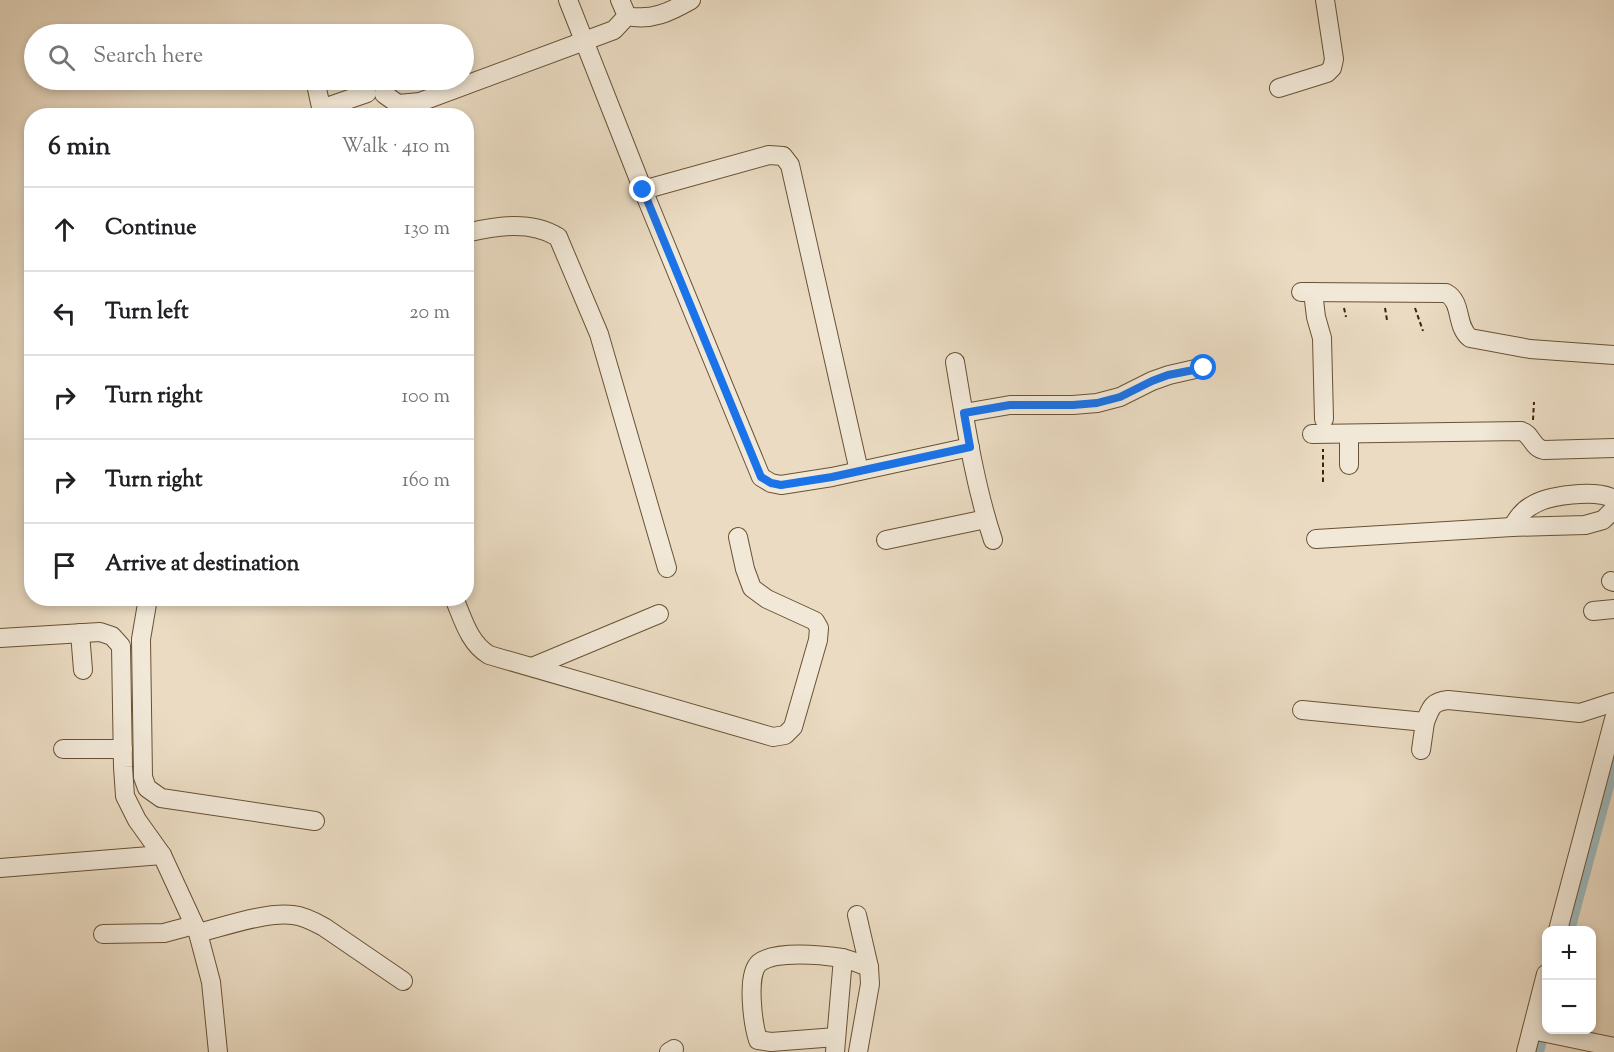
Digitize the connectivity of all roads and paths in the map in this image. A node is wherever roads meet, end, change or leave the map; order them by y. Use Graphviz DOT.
graph roads {
  1 [pos="568,0"];
  2 [pos="691,0"];
  3 [pos="1325,0"];
  4 [pos="624,8"];
  5 [pos="584,41"];
  6 [pos="474,82"];
  7 [pos="1279,88"];
  8 [pos="317,90"];
  9 [pos="452,90"];
  10 [pos="321,108"];
  11 [pos="333,108"];
  12 [pos="643,190"];
  13 [pos="474,232"];
  14 [pos="1409,292"];
  15 [pos="1423,331"];
  16 [pos="1614,355"];
  17 [pos="955,362"];
  18 [pos="1204,368"];
  19 [pos="964,413"];
  20 [pos="1320,429"];
  21 [pos="1349,434"];
  22 [pos="970,447"];
  23 [pos="1614,448"];
  24 [pos="1349,465"];
  25 [pos="859,471"];
  26 [pos="1323,482"];
  27 [pos="1614,499"];
  28 [pos="1614,509"];
  29 [pos="986,519"];
  30 [pos="1512,527"];
  31 [pos="738,537"];
  32 [pos="1316,539"];
  33 [pos="886,540"];
  34 [pos="993,540"];
  35 [pos="667,568"];
  36 [pos="147,606"];
  37 [pos="458,606"];
  38 [pos="1614,609"];
  39 [pos="1593,611"];
  40 [pos="659,614"];
  41 [pos="80,633"];
  42 [pos="0,638"];
  43 [pos="532,667"];
  44 [pos="83,670"];
  45 [pos="1614,702"];
  46 [pos="1302,710"];
  47 [pos="1580,713"];
  48 [pos="1614,719"];
  49 [pos="1425,722"];
  50 [pos="1611,739"];
  51 [pos="63,749"];
  52 [pos="123,749"];
  53 [pos="1421,750"];
  54 [pos="315,821"];
  55 [pos="162,855"];
  56 [pos="0,868"];
  57 [pos="857,915"];
  58 [pos="1559,926"];
  59 [pos="196,929"];
  60 [pos="103,934"];
  61 [pos="843,958"];
  62 [pos="869,967"];
  63 [pos="1545,980"];
  64 [pos="402,981"];
  65 [pos="1536,1031"];
  66 [pos="836,1044"];
  67 [pos="1614,1047"];
  68 [pos="218,1052"];
  69 [pos="858,1052"];
  70 [pos="1526,1052"];
  1 -- 5 [label="street"];
  2 -- 4 [label="street"];
  3 -- 7 [label="street"];
  4 -- 5 [label="street"];
  5 -- 6 [label="street"];
  5 -- 12 [label="street"];
  8 -- 10 [label="street"];
  9 -- 11 [label="street"];
  12 -- 25 [label="street"];
  12 -- 25 [label="street"];
  13 -- 35 [label="street"];
  14 -- 15 [label="path"];
  14 -- 16 [label="street"];
  14 -- 20 [label="street"];
  17 -- 19 [label="street"];
  18 -- 19 [label="street"];
  19 -- 22 [label="street"];
  20 -- 21 [label="street"];
  20 -- 26 [label="path"];
  21 -- 23 [label="street"];
  21 -- 24 [label="street"];
  22 -- 25 [label="street"];
  22 -- 29 [label="street"];
  27 -- 30 [label="street"];
  28 -- 30 [label="street"];
  29 -- 33 [label="street"];
  29 -- 34 [label="street"];
  30 -- 32 [label="street"];
  31 -- 43 [label="street"];
  36 -- 54 [label="street"];
  37 -- 43 [label="street"];
  38 -- 39 [label="street"];
  40 -- 43 [label="street"];
  41 -- 42 [label="street"];
  41 -- 44 [label="street"];
  41 -- 52 [label="street"];
  45 -- 47 [label="street"];
  46 -- 49 [label="street"];
  47 -- 49 [label="street"];
  47 -- 50 [label="street"];
  48 -- 50 [label="street"];
  49 -- 53 [label="street"];
  50 -- 58 [label="street"];
  51 -- 52 [label="street"];
  52 -- 55 [label="street"];
  55 -- 56 [label="street"];
  55 -- 59 [label="street"];
  57 -- 62 [label="street"];
  59 -- 60 [label="street"];
  59 -- 64 [label="street"];
  59 -- 68 [label="street"];
  61 -- 62 [label="street"];
  61 -- 66 [label="street"];
  61 -- 66 [label="street"];
  62 -- 69 [label="street"];
  63 -- 65 [label="street"];
  65 -- 67 [label="street"];
  65 -- 70 [label="street"];
}
